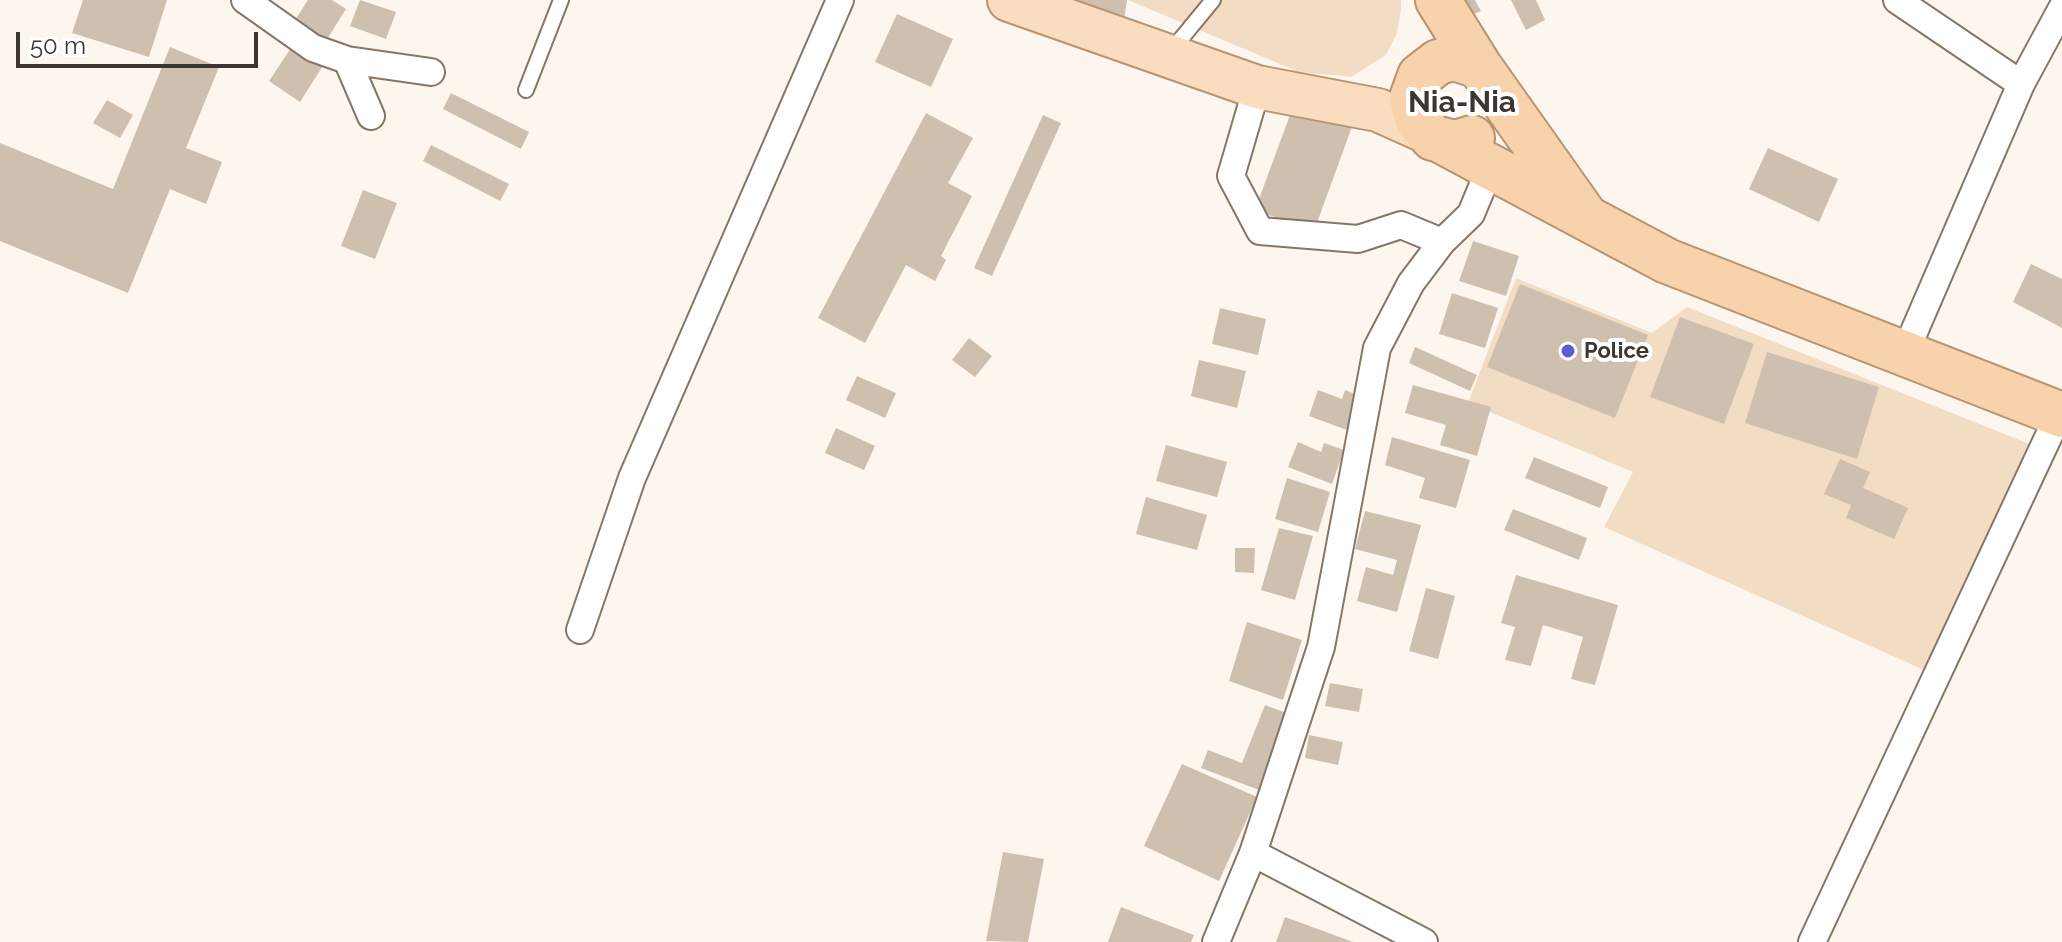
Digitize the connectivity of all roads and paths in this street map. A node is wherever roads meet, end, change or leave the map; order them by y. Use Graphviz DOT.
graph roads {
  1 [pos="245,0"];
  2 [pos="561,0"];
  3 [pos="840,0"];
  4 [pos="1009,0"];
  5 [pos="1213,0"];
  6 [pos="1429,0"];
  7 [pos="1438,0"];
  8 [pos="1897,0"];
  9 [pos="2062,8"];
  10 [pos="1165,57"];
  11 [pos="347,60"];
  12 [pos="431,72"];
  13 [pos="1422,73"];
  14 [pos="1486,74"];
  15 [pos="2021,84"];
  16 [pos="1257,87"];
  17 [pos="526,90"];
  18 [pos="1378,110"];
  19 [pos="371,116"];
  20 [pos="1434,136"];
  21 [pos="1490,168"];
  22 [pos="1584,215"];
  23 [pos="1442,242"];
  24 [pos="1904,355"];
  25 [pos="2060,415"];
  26 [pos="580,630"];
  27 [pos="1253,853"];
  28 [pos="1216,942"];
  29 [pos="1424,942"];
  30 [pos="1812,942"];
  1 -- 11 [label="street"];
  2 -- 17 [label="lane"];
  3 -- 26 [label="street"];
  4 -- 10 [label="main road"];
  5 -- 10 [label="lane"];
  6 -- 13 [label="highway"];
  7 -- 14 [label="highway"];
  8 -- 15 [label="street"];
  9 -- 15 [label="street"];
  10 -- 16 [label="main road"];
  11 -- 12 [label="street"];
  11 -- 19 [label="street"];
  13 -- 14 [label="highway"];
  13 -- 18 [label="main road"];
  13 -- 20 [label="highway"];
  14 -- 20 [label="highway"];
  14 -- 22 [label="highway"];
  15 -- 24 [label="street"];
  16 -- 18 [label="main road"];
  16 -- 23 [label="street"];
  18 -- 20 [label="main road"];
  20 -- 21 [label="highway"];
  21 -- 22 [label="highway"];
  21 -- 23 [label="street"];
  22 -- 24 [label="highway"];
  23 -- 27 [label="street"];
  24 -- 25 [label="highway"];
  25 -- 30 [label="street"];
  27 -- 28 [label="street"];
  27 -- 29 [label="street"];
}
